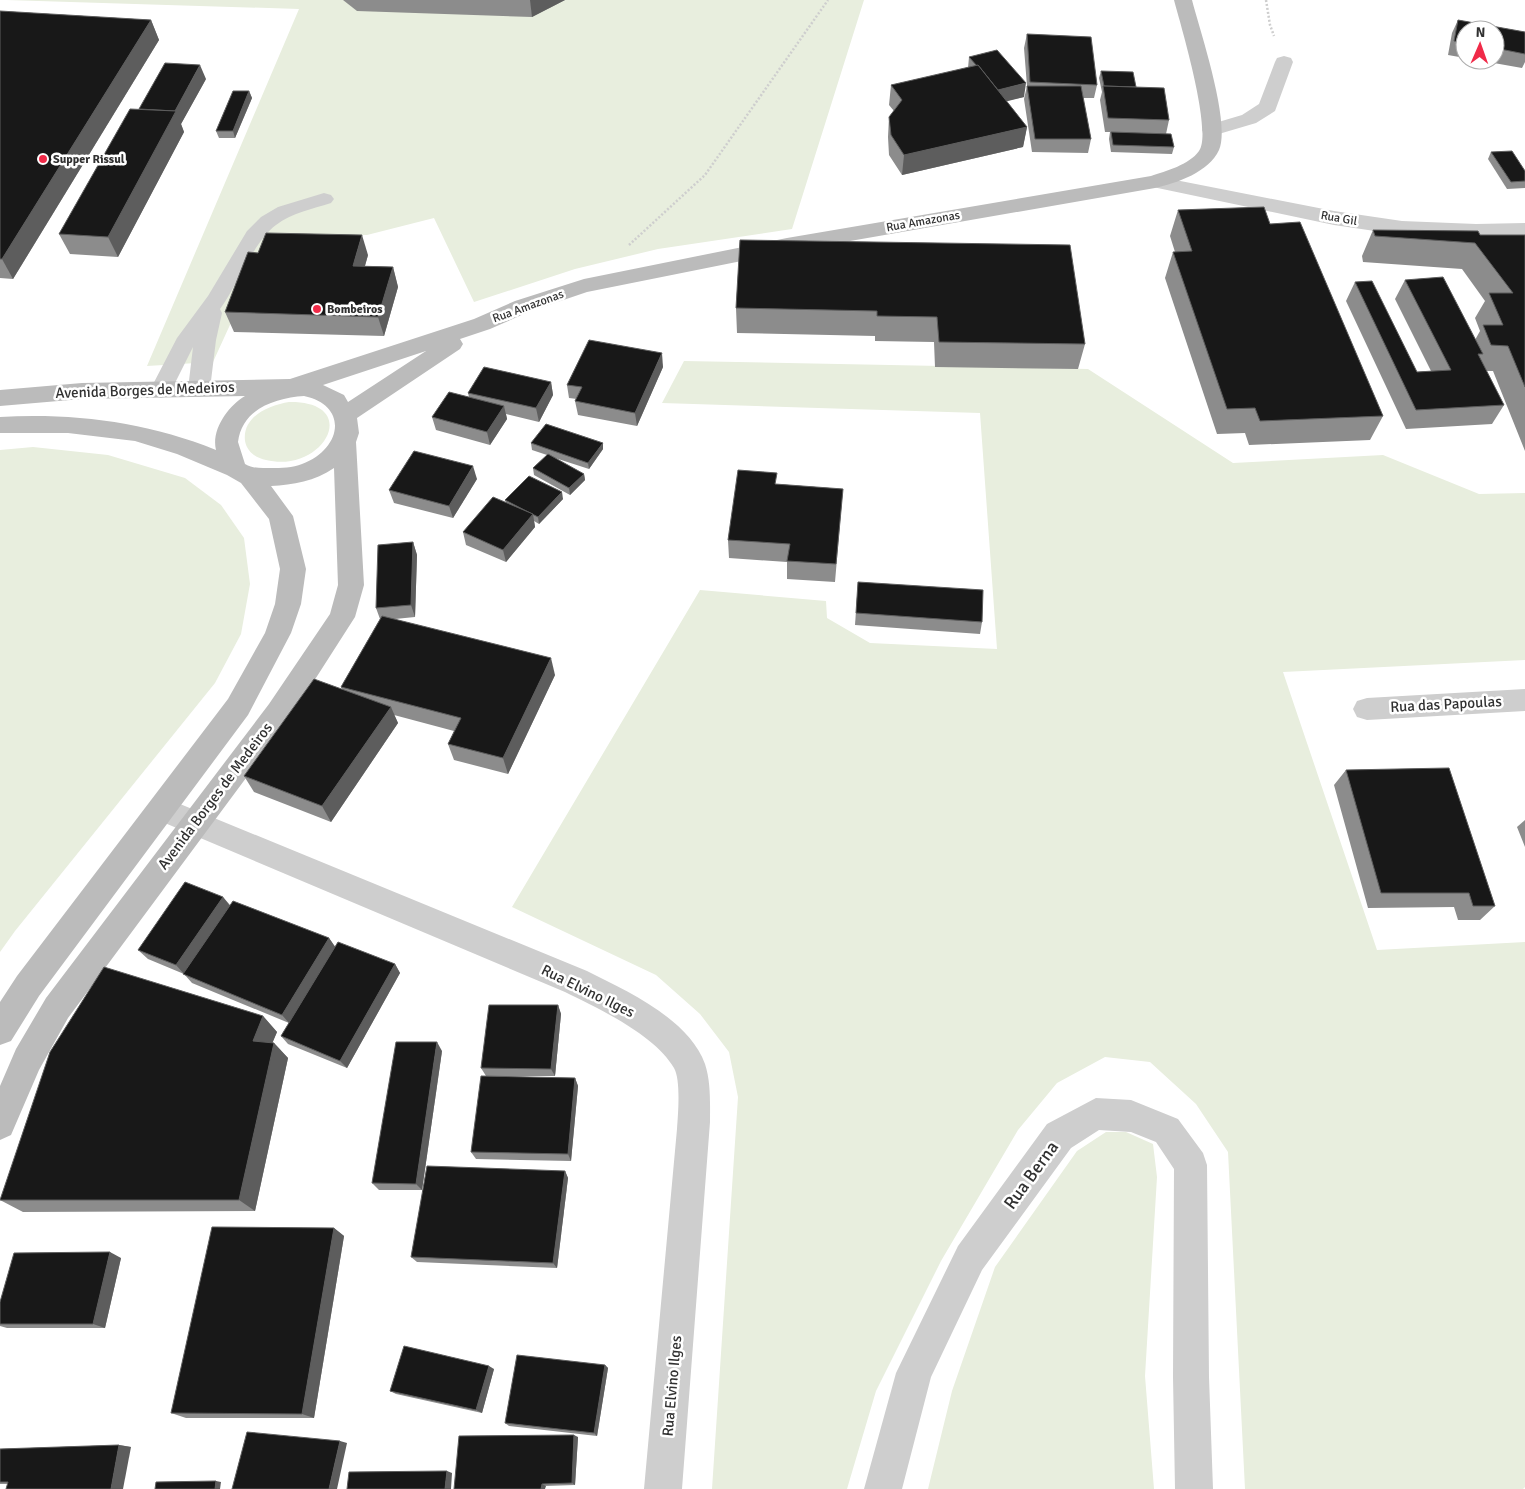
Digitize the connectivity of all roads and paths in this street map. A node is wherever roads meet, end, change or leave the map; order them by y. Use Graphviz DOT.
graph roads {
  1 [pos="828,0"];
  2 [pos="1183,0"];
  3 [pos="1266,0"];
  4 [pos="1284,62"];
  5 [pos="1212,130"];
  6 [pos="1155,182"];
  7 [pos="324,198"];
  8 [pos="1525,230"];
  9 [pos="584,286"];
  10 [pos="216,300"];
  11 [pos="482,324"];
  12 [pos="291,387"];
  13 [pos="199,389"];
  14 [pos="161,390"];
  15 [pos="0,398"];
  16 [pos="345,415"];
  17 [pos="0,425"];
  18 [pos="344,444"];
  19 [pos="242,473"];
  20 [pos="1525,700"];
  21 [pos="1367,709"];
  22 [pos="163,809"];
  23 [pos="194,823"];
  24 [pos="0,1030"];
  25 [pos="0,1124"];
  26 [pos="663,1489"];
  27 [pos="883,1489"];
  28 [pos="1194,1489"];
  1 -- 9 [label="path"];
  2 -- 5 [label="main road, Rua Amazonas"];
  3 -- 4 [label="path"];
  4 -- 5 [label="street"];
  5 -- 6 [label="main road, Rua Amazonas"];
  6 -- 8 [label="street, Rua Gil"];
  6 -- 9 [label="main road, Rua Amazonas"];
  7 -- 10 [label="lane"];
  9 -- 11 [label="main road, Rua Amazonas"];
  10 -- 13 [label="lane"];
  10 -- 14 [label="lane"];
  11 -- 12 [label="main road"];
  11 -- 16 [label="main road"];
  12 -- 13 [label="main road, Avenida Borges de Medeiros"];
  12 -- 16 [label="main road"];
  12 -- 19 [label="main road"];
  13 -- 14 [label="main road, Avenida Borges de Medeiros"];
  14 -- 15 [label="main road, Avenida Borges de Medeiros"];
  16 -- 18 [label="main road"];
  17 -- 19 [label="main road, Avenida Borges de Medeiros"];
  18 -- 19 [label="main road"];
  18 -- 23 [label="main road, Avenida Borges de Medeiros"];
  19 -- 22 [label="main road"];
  20 -- 21 [label="street, Rua das Papoulas"];
  22 -- 23 [label="street, Rua Elvino Ilges"];
  22 -- 24 [label="main road"];
  23 -- 25 [label="main road, Avenida Borges de Medeiros"];
  23 -- 26 [label="street, Rua Elvino Ilges"];
  27 -- 28 [label="street, Rua Berna"];
}
